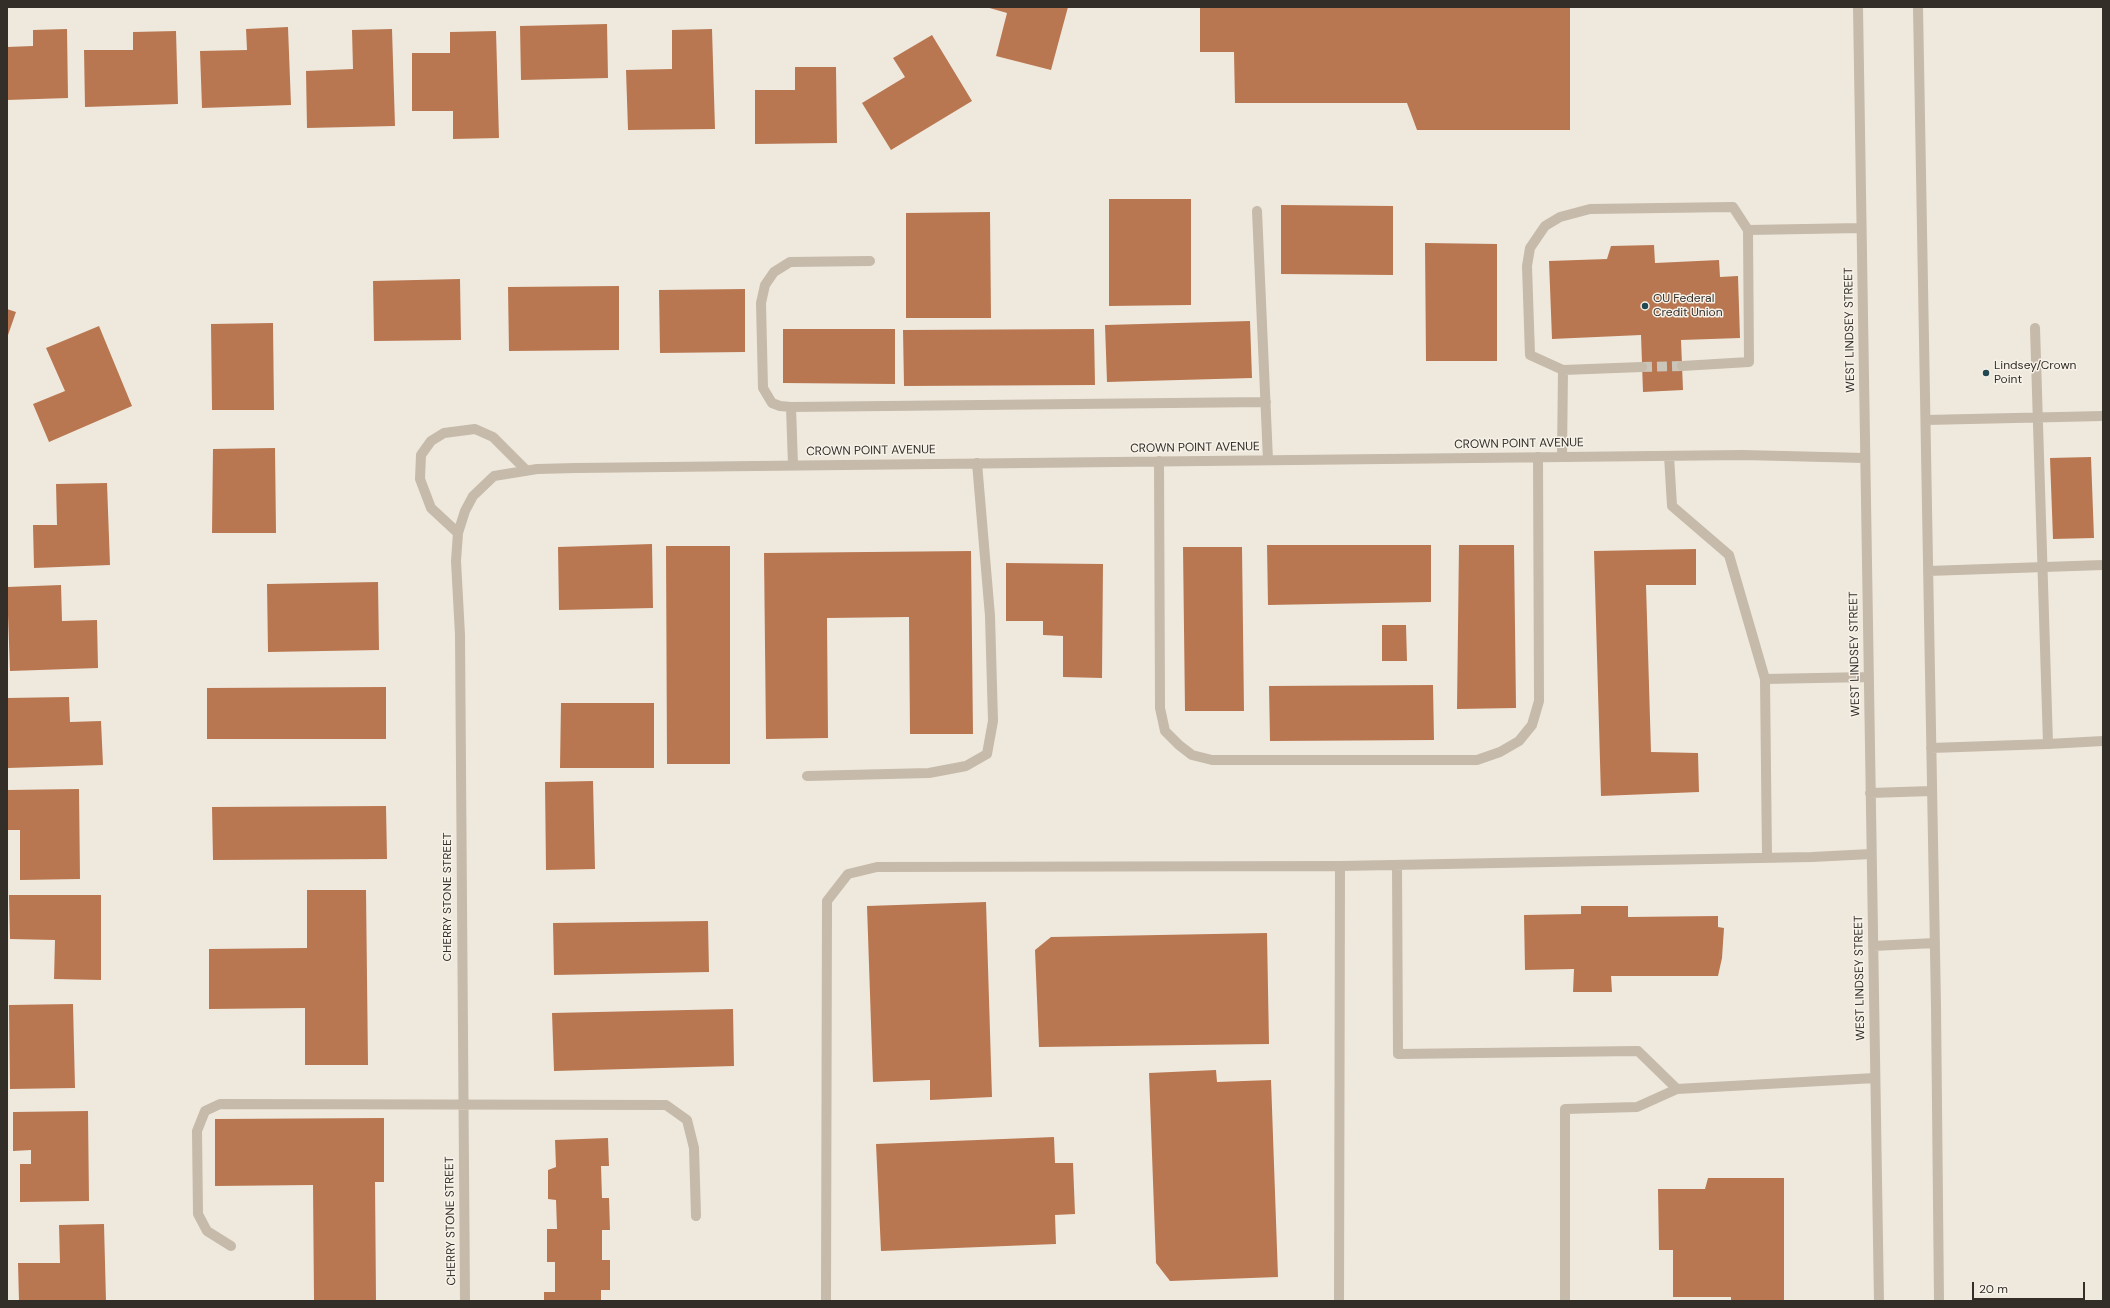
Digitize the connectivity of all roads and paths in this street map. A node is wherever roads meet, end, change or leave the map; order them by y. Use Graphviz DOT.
graph roads {
  1 [pos="1858,7"];
  2 [pos="1918,7"];
  3 [pos="1257,211"];
  4 [pos="1861,228"];
  5 [pos="1748,230"];
  6 [pos="870,261"];
  7 [pos="2035,328"];
  8 [pos="1682,366"];
  9 [pos="1642,367"];
  10 [pos="1562,370"];
  11 [pos="1266,402"];
  12 [pos="791,407"];
  13 [pos="2103,416"];
  14 [pos="2037,417"];
  15 [pos="1926,420"];
  16 [pos="1670,456"];
  17 [pos="1538,457"];
  18 [pos="1562,457"];
  19 [pos="1865,458"];
  20 [pos="1268,460"];
  21 [pos="1159,461"];
  22 [pos="977,463"];
  23 [pos="793,465"];
  24 [pos="526,470"];
  25 [pos="473,496"];
  26 [pos="458,533"];
  27 [pos="2103,565"];
  28 [pos="2042,566"];
  29 [pos="1928,571"];
  30 [pos="1868,677"];
  31 [pos="1765,680"];
  32 [pos="2103,741"];
  33 [pos="2048,744"];
  34 [pos="1931,748"];
  35 [pos="807,776"];
  36 [pos="1932,792"];
  37 [pos="1870,793"];
  38 [pos="1871,854"];
  39 [pos="1767,858"];
  40 [pos="1397,865"];
  41 [pos="1340,866"];
  42 [pos="1935,943"];
  43 [pos="1873,946"];
  44 [pos="1875,1078"];
  45 [pos="1677,1089"];
  46 [pos="462,1104"];
  47 [pos="696,1216"];
  48 [pos="231,1246"];
  49 [pos="465,1301"];
  50 [pos="826,1301"];
  51 [pos="1339,1301"];
  52 [pos="1565,1301"];
  53 [pos="1879,1301"];
  54 [pos="1938,1301"];
  1 -- 4 [label="street, WEST LINDSEY STREET"];
  2 -- 15 [label="street"];
  3 -- 11 [label="street"];
  4 -- 5 [label="street"];
  4 -- 19 [label="street, WEST LINDSEY STREET"];
  5 -- 8 [label="street"];
  5 -- 10 [label="street"];
  6 -- 12 [label="street"];
  7 -- 14 [label="street"];
  9 -- 10 [label="street"];
  10 -- 18 [label="street"];
  11 -- 12 [label="street"];
  11 -- 20 [label="street"];
  12 -- 23 [label="street"];
  13 -- 14 [label="street"];
  14 -- 15 [label="street"];
  14 -- 28 [label="street"];
  15 -- 29 [label="street"];
  16 -- 18 [label="street, CROWN POINT AVENUE"];
  16 -- 19 [label="street, CROWN POINT AVENUE"];
  16 -- 31 [label="street"];
  17 -- 18 [label="street, CROWN POINT AVENUE"];
  17 -- 20 [label="street, CROWN POINT AVENUE"];
  17 -- 21 [label="street"];
  19 -- 30 [label="street, WEST LINDSEY STREET"];
  20 -- 21 [label="street, CROWN POINT AVENUE"];
  21 -- 22 [label="street, CROWN POINT AVENUE"];
  22 -- 23 [label="street, CROWN POINT AVENUE"];
  22 -- 35 [label="street"];
  23 -- 24 [label="street, CROWN POINT AVENUE"];
  24 -- 25 [label="street, CROWN POINT AVENUE"];
  24 -- 26 [label="street"];
  25 -- 26 [label="street, CHERRY STONE STREET"];
  26 -- 46 [label="street, CHERRY STONE STREET"];
  27 -- 28 [label="street"];
  28 -- 29 [label="street"];
  28 -- 33 [label="street"];
  29 -- 34 [label="street"];
  30 -- 31 [label="street"];
  30 -- 37 [label="street, WEST LINDSEY STREET"];
  31 -- 39 [label="street"];
  32 -- 33 [label="street"];
  33 -- 34 [label="street"];
  34 -- 36 [label="street"];
  36 -- 37 [label="street"];
  36 -- 42 [label="street"];
  37 -- 38 [label="street, WEST LINDSEY STREET"];
  38 -- 39 [label="street"];
  38 -- 43 [label="street, WEST LINDSEY STREET"];
  39 -- 40 [label="street"];
  40 -- 41 [label="street"];
  40 -- 45 [label="street"];
  41 -- 50 [label="street"];
  41 -- 51 [label="street"];
  42 -- 43 [label="street"];
  42 -- 54 [label="street"];
  43 -- 44 [label="street, WEST LINDSEY STREET"];
  44 -- 45 [label="street"];
  44 -- 53 [label="street, WEST LINDSEY STREET"];
  45 -- 52 [label="street"];
  46 -- 47 [label="street"];
  46 -- 48 [label="street"];
  46 -- 49 [label="street, CHERRY STONE STREET"];
}
